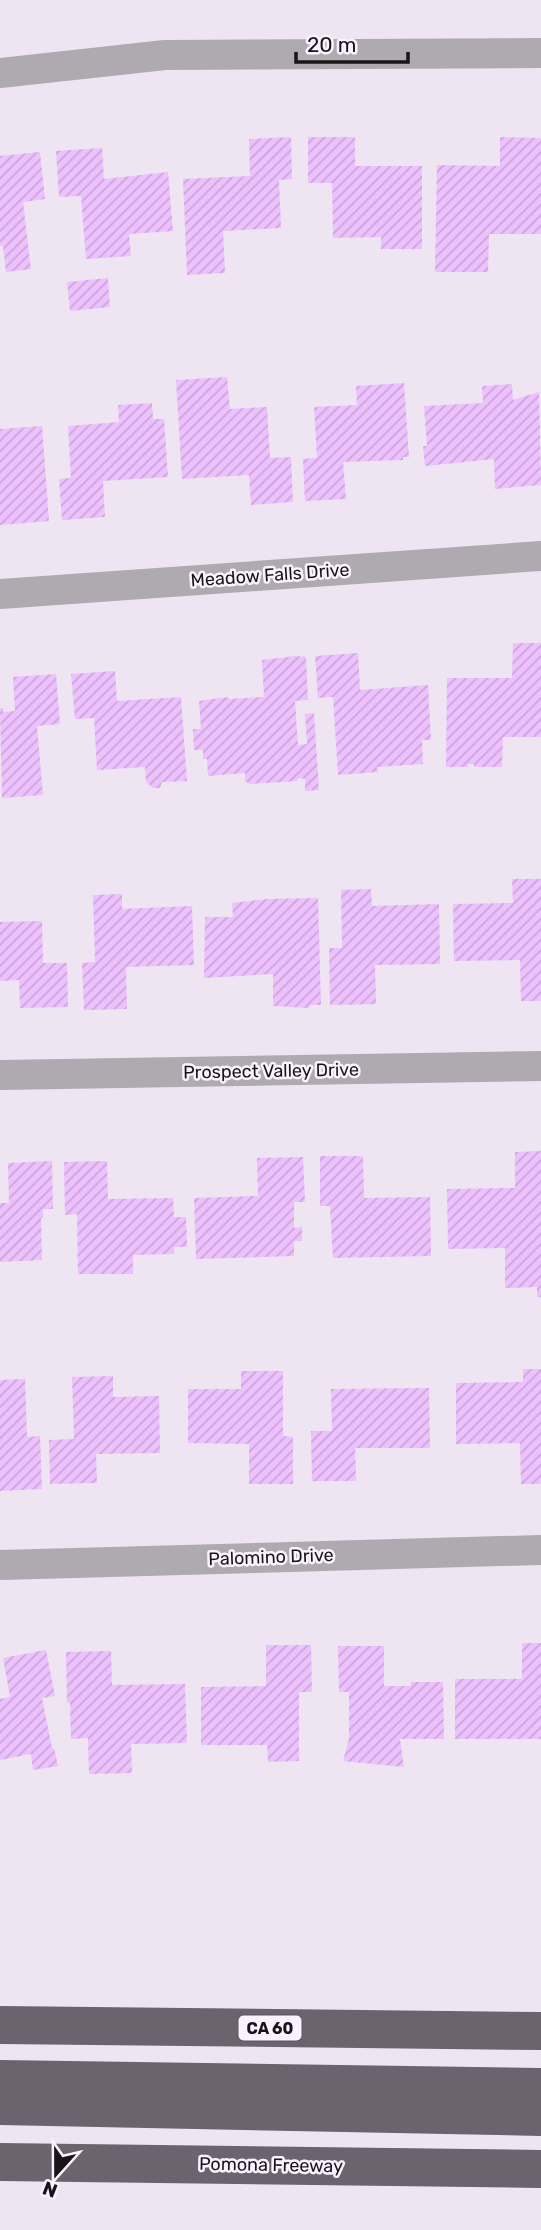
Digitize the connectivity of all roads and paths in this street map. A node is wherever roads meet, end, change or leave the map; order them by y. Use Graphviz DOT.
graph roads {
  1 [pos="541,53"];
  2 [pos="0,73"];
  3 [pos="541,556"];
  4 [pos="0,594"];
  5 [pos="541,1066"];
  6 [pos="0,1075"];
  7 [pos="541,1550"];
  8 [pos="0,1565"];
  9 [pos="0,2025"];
  10 [pos="541,2031"];
  11 [pos="0,2079"];
  12 [pos="541,2087"];
  13 [pos="0,2106"];
  14 [pos="541,2117"];
  15 [pos="0,2162"];
  16 [pos="533,2170"];
  1 -- 2 [label="street"];
  3 -- 4 [label="street, Meadow Falls Drive"];
  5 -- 6 [label="street, Prospect Valley Drive"];
  7 -- 8 [label="street, Palomino Drive"];
  9 -- 10 [label="highway, CA 60"];
  11 -- 12 [label="highway"];
  13 -- 14 [label="highway"];
  15 -- 16 [label="highway, Pomona Freeway"];
}
